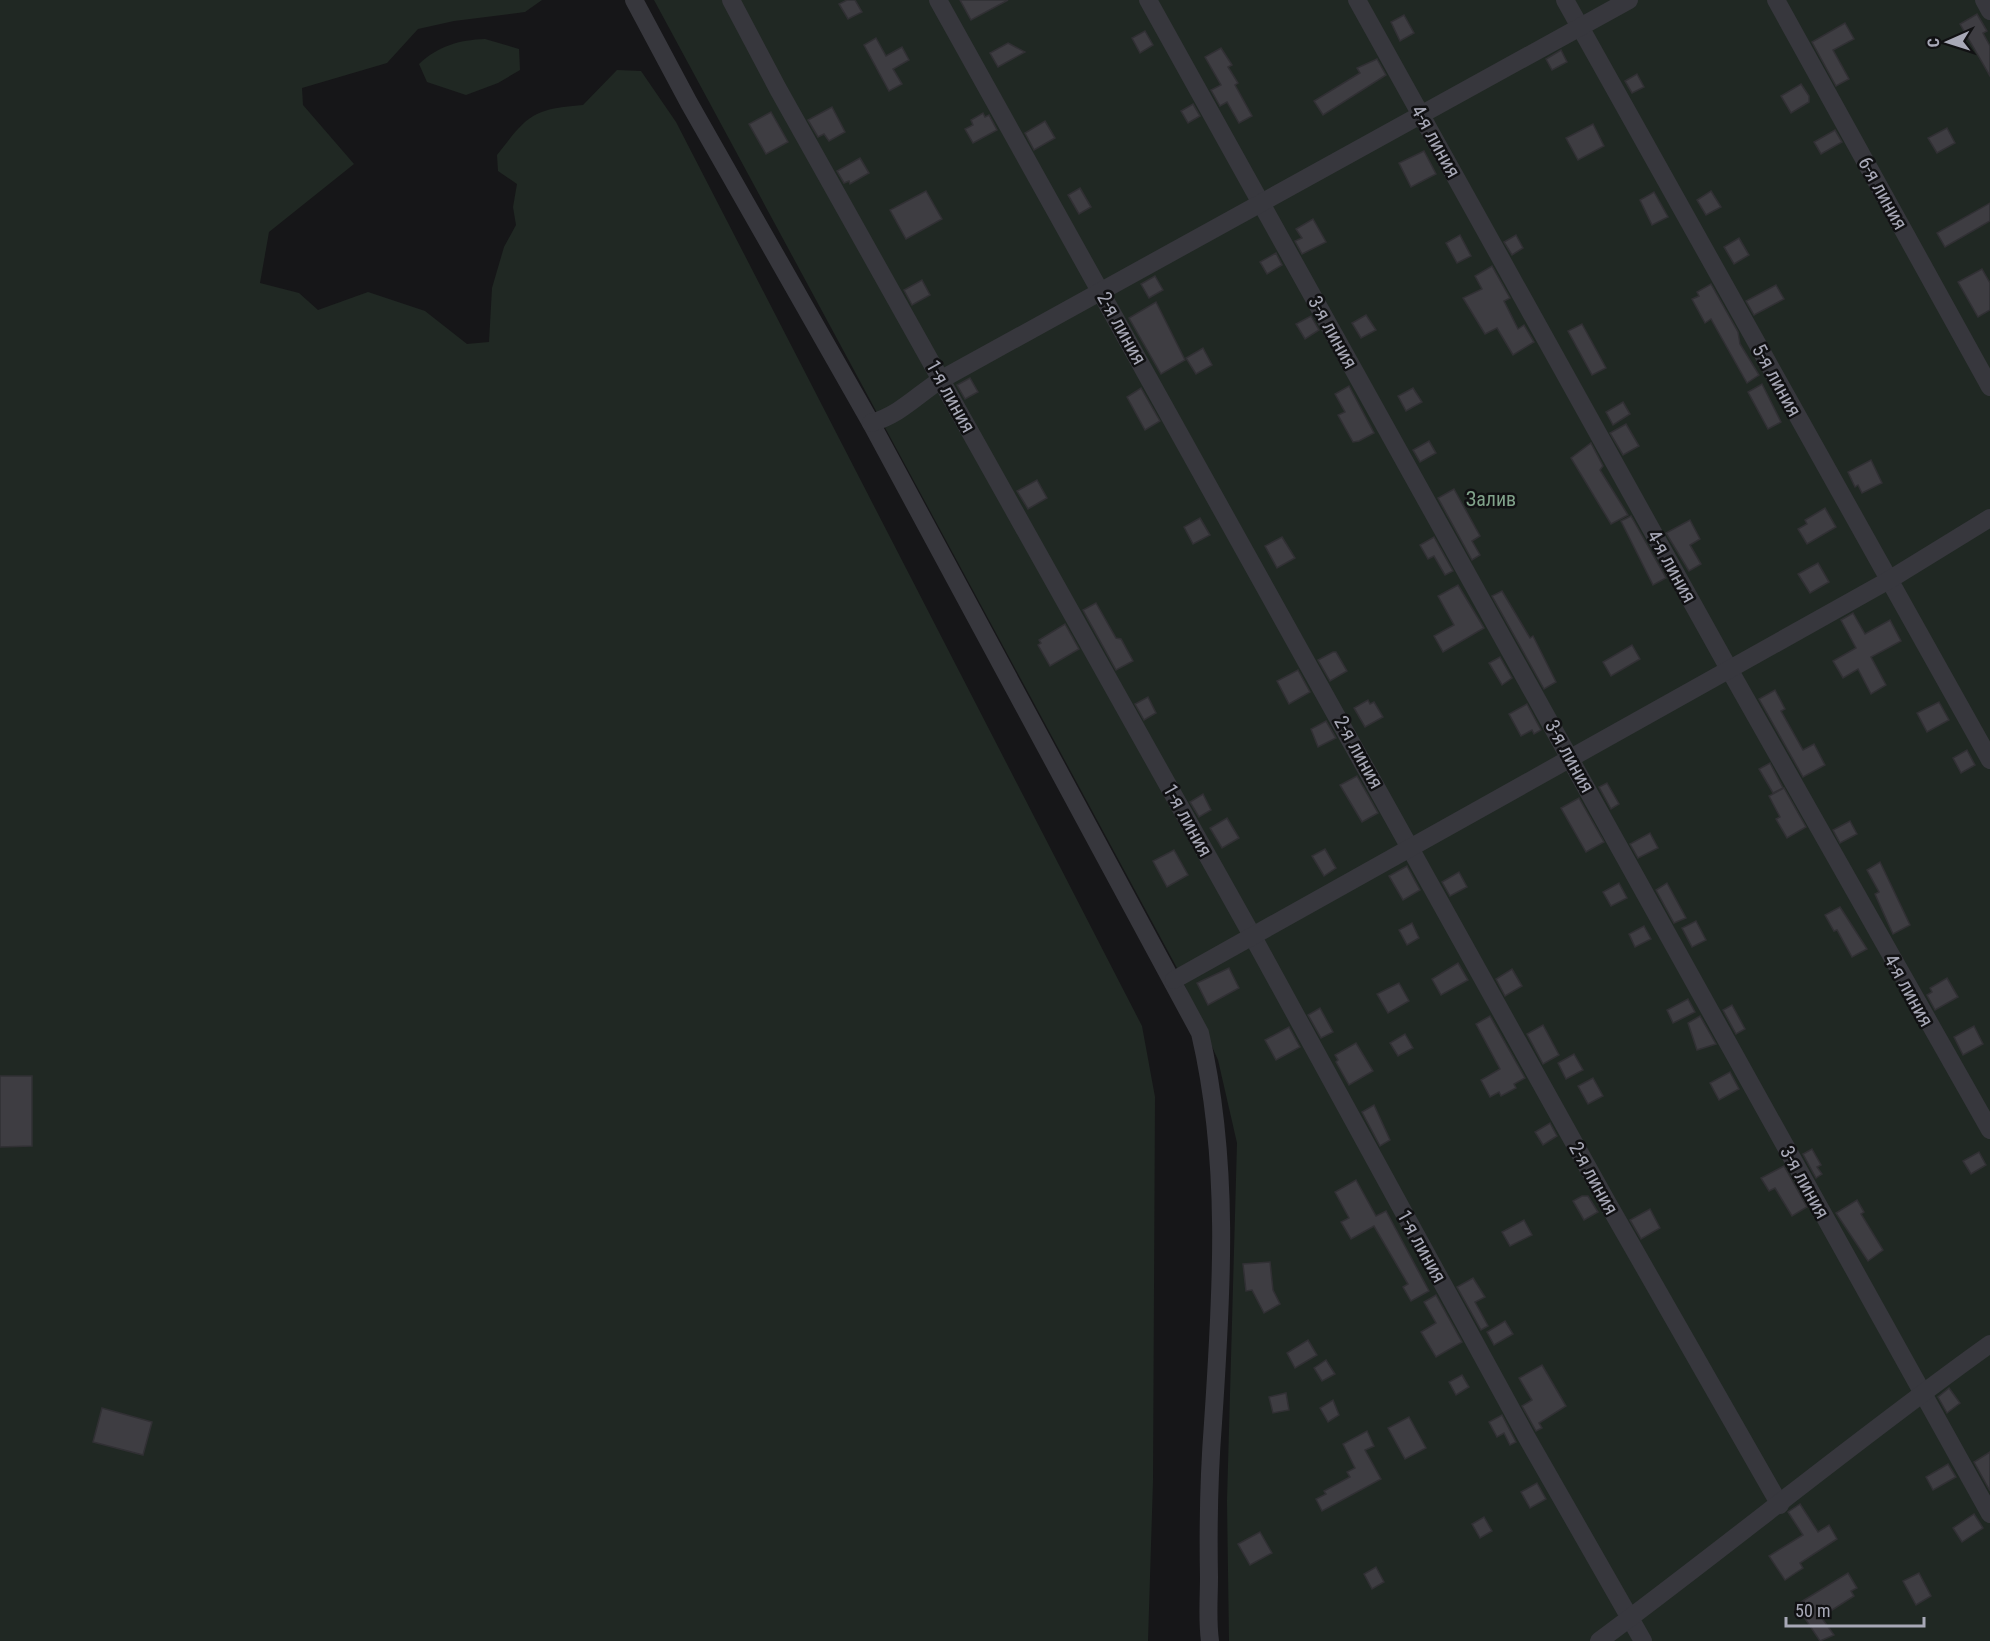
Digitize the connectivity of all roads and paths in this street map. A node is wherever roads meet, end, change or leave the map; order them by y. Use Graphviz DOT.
graph roads {
  1 [pos="634,0"];
  2 [pos="731,0"];
  3 [pos="938,0"];
  4 [pos="1148,0"];
  5 [pos="1357,0"];
  6 [pos="1565,0"];
  7 [pos="1629,0"];
  8 [pos="1776,0"];
  9 [pos="1984,0"];
  10 [pos="1990,11"];
  11 [pos="1580,28"];
  12 [pos="1421,115"];
  13 [pos="1260,202"];
  14 [pos="1100,290"];
  15 [pos="942,379"];
  16 [pos="1990,387"];
  17 [pos="871,423"];
  18 [pos="1990,518"];
  19 [pos="1889,580"];
  20 [pos="1729,669"];
  21 [pos="1571,757"];
  22 [pos="1990,760"];
  23 [pos="1411,846"];
  24 [pos="1253,937"];
  25 [pos="1174,980"];
  26 [pos="1990,1130"];
  27 [pos="1990,1344"];
  28 [pos="1924,1392"];
  29 [pos="1780,1505"];
  30 [pos="1990,1514"];
  31 [pos="1630,1618"];
  32 [pos="1210,1641"];
  33 [pos="1599,1641"];
  34 [pos="1643,1641"];
  1 -- 17 [label="street"];
  2 -- 15 [label="street, 1-я линия"];
  3 -- 14 [label="street, 2-я линия"];
  4 -- 13 [label="street, 3-я линия"];
  5 -- 12 [label="street, 4-я линия"];
  6 -- 11 [label="street, 5-я линия"];
  7 -- 11 [label="street"];
  8 -- 16 [label="street, 6-я линия"];
  9 -- 10 [label="street"];
  11 -- 12 [label="street"];
  11 -- 19 [label="street, 5-я линия"];
  12 -- 13 [label="street"];
  12 -- 20 [label="street, 4-я линия"];
  13 -- 14 [label="street"];
  13 -- 21 [label="street, 3-я линия"];
  14 -- 15 [label="street"];
  14 -- 23 [label="street, 2-я линия"];
  15 -- 17 [label="street"];
  15 -- 24 [label="street, 1-я линия"];
  17 -- 25 [label="street"];
  18 -- 19 [label="street"];
  19 -- 20 [label="street"];
  19 -- 22 [label="street, 5-я линия"];
  20 -- 21 [label="street"];
  20 -- 26 [label="street, 4-я линия"];
  21 -- 23 [label="street"];
  21 -- 28 [label="street, 3-я линия"];
  23 -- 24 [label="street"];
  23 -- 29 [label="street, 2-я линия"];
  24 -- 25 [label="street"];
  24 -- 31 [label="street, 1-я линия"];
  25 -- 32 [label="street"];
  27 -- 28 [label="street"];
  28 -- 29 [label="street"];
  28 -- 30 [label="street, 3-я линия"];
  29 -- 31 [label="street"];
  31 -- 33 [label="street"];
  31 -- 34 [label="street, 1-я линия"];
}
